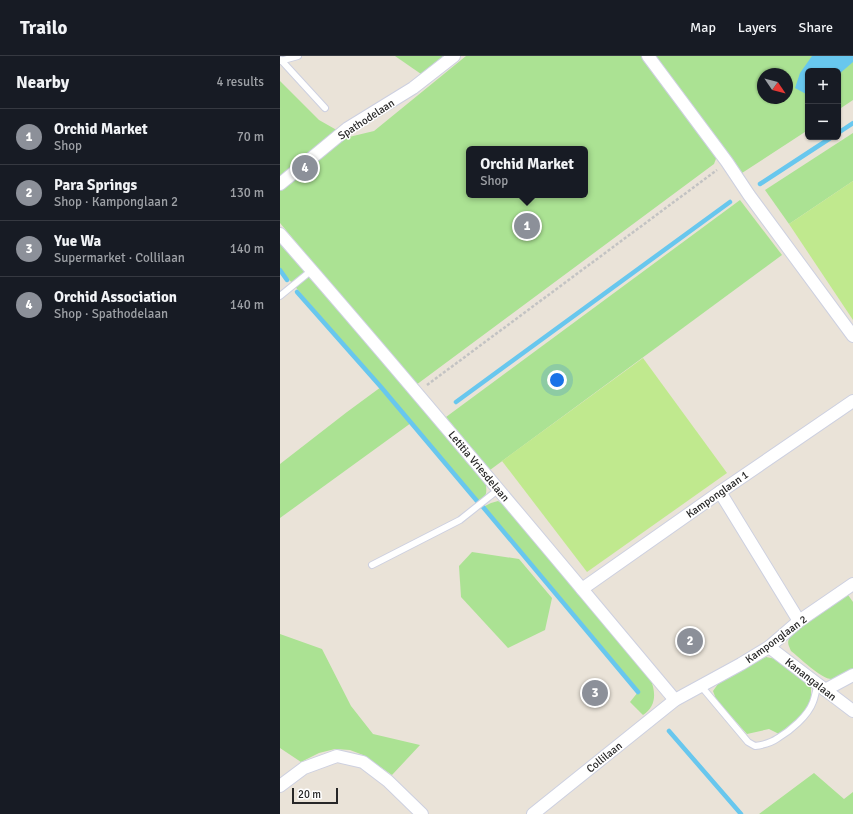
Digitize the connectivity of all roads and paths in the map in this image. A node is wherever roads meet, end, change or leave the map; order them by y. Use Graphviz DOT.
graph roads {
  1 [pos="298,56"];
  2 [pos="454,56"];
  3 [pos="648,56"];
  4 [pos="281,60"];
  5 [pos="325,108"];
  6 [pos="727,162"];
  7 [pos="280,184"];
  8 [pos="280,234"];
  9 [pos="312,270"];
  10 [pos="280,296"];
  11 [pos="853,336"];
  12 [pos="417,393"];
  13 [pos="853,401"];
  14 [pos="499,489"];
  15 [pos="720,492"];
  16 [pos="372,565"];
  17 [pos="853,584"];
  18 [pos="582,589"];
  19 [pos="799,621"];
  20 [pos="769,646"];
  21 [pos="853,675"];
  22 [pos="701,686"];
  23 [pos="821,687"];
  24 [pos="676,700"];
  25 [pos="853,711"];
  26 [pos="280,786"];
  27 [pos="422,814"];
  28 [pos="533,814"];
  1 -- 4 [label="lane"];
  2 -- 7 [label="street, Spathodelaan"];
  3 -- 6 [label="street"];
  4 -- 5 [label="lane"];
  6 -- 11 [label="street"];
  6 -- 12 [label="path"];
  8 -- 9 [label="street, Letitia Vriesdelaan"];
  9 -- 10 [label="lane"];
  9 -- 12 [label="street, Letitia Vriesdelaan"];
  12 -- 14 [label="street, Letitia Vriesdelaan"];
  13 -- 15 [label="street, Kamponglaan 1"];
  14 -- 16 [label="lane"];
  14 -- 18 [label="street, Letitia Vriesdelaan"];
  15 -- 18 [label="street, Kamponglaan 1"];
  15 -- 19 [label="street"];
  17 -- 19 [label="street, Kamponglaan 2"];
  18 -- 24 [label="street, Letitia Vriesdelaan"];
  19 -- 20 [label="street, Kamponglaan 2"];
  20 -- 22 [label="street, Kamponglaan 2"];
  20 -- 23 [label="street, Kanangalaan"];
  21 -- 23 [label="street"];
  22 -- 23 [label="lane"];
  22 -- 24 [label="street, Kamponglaan 2"];
  23 -- 25 [label="street, Kanangalaan"];
  24 -- 28 [label="street, Collilaan"];
  26 -- 27 [label="street"];
}
